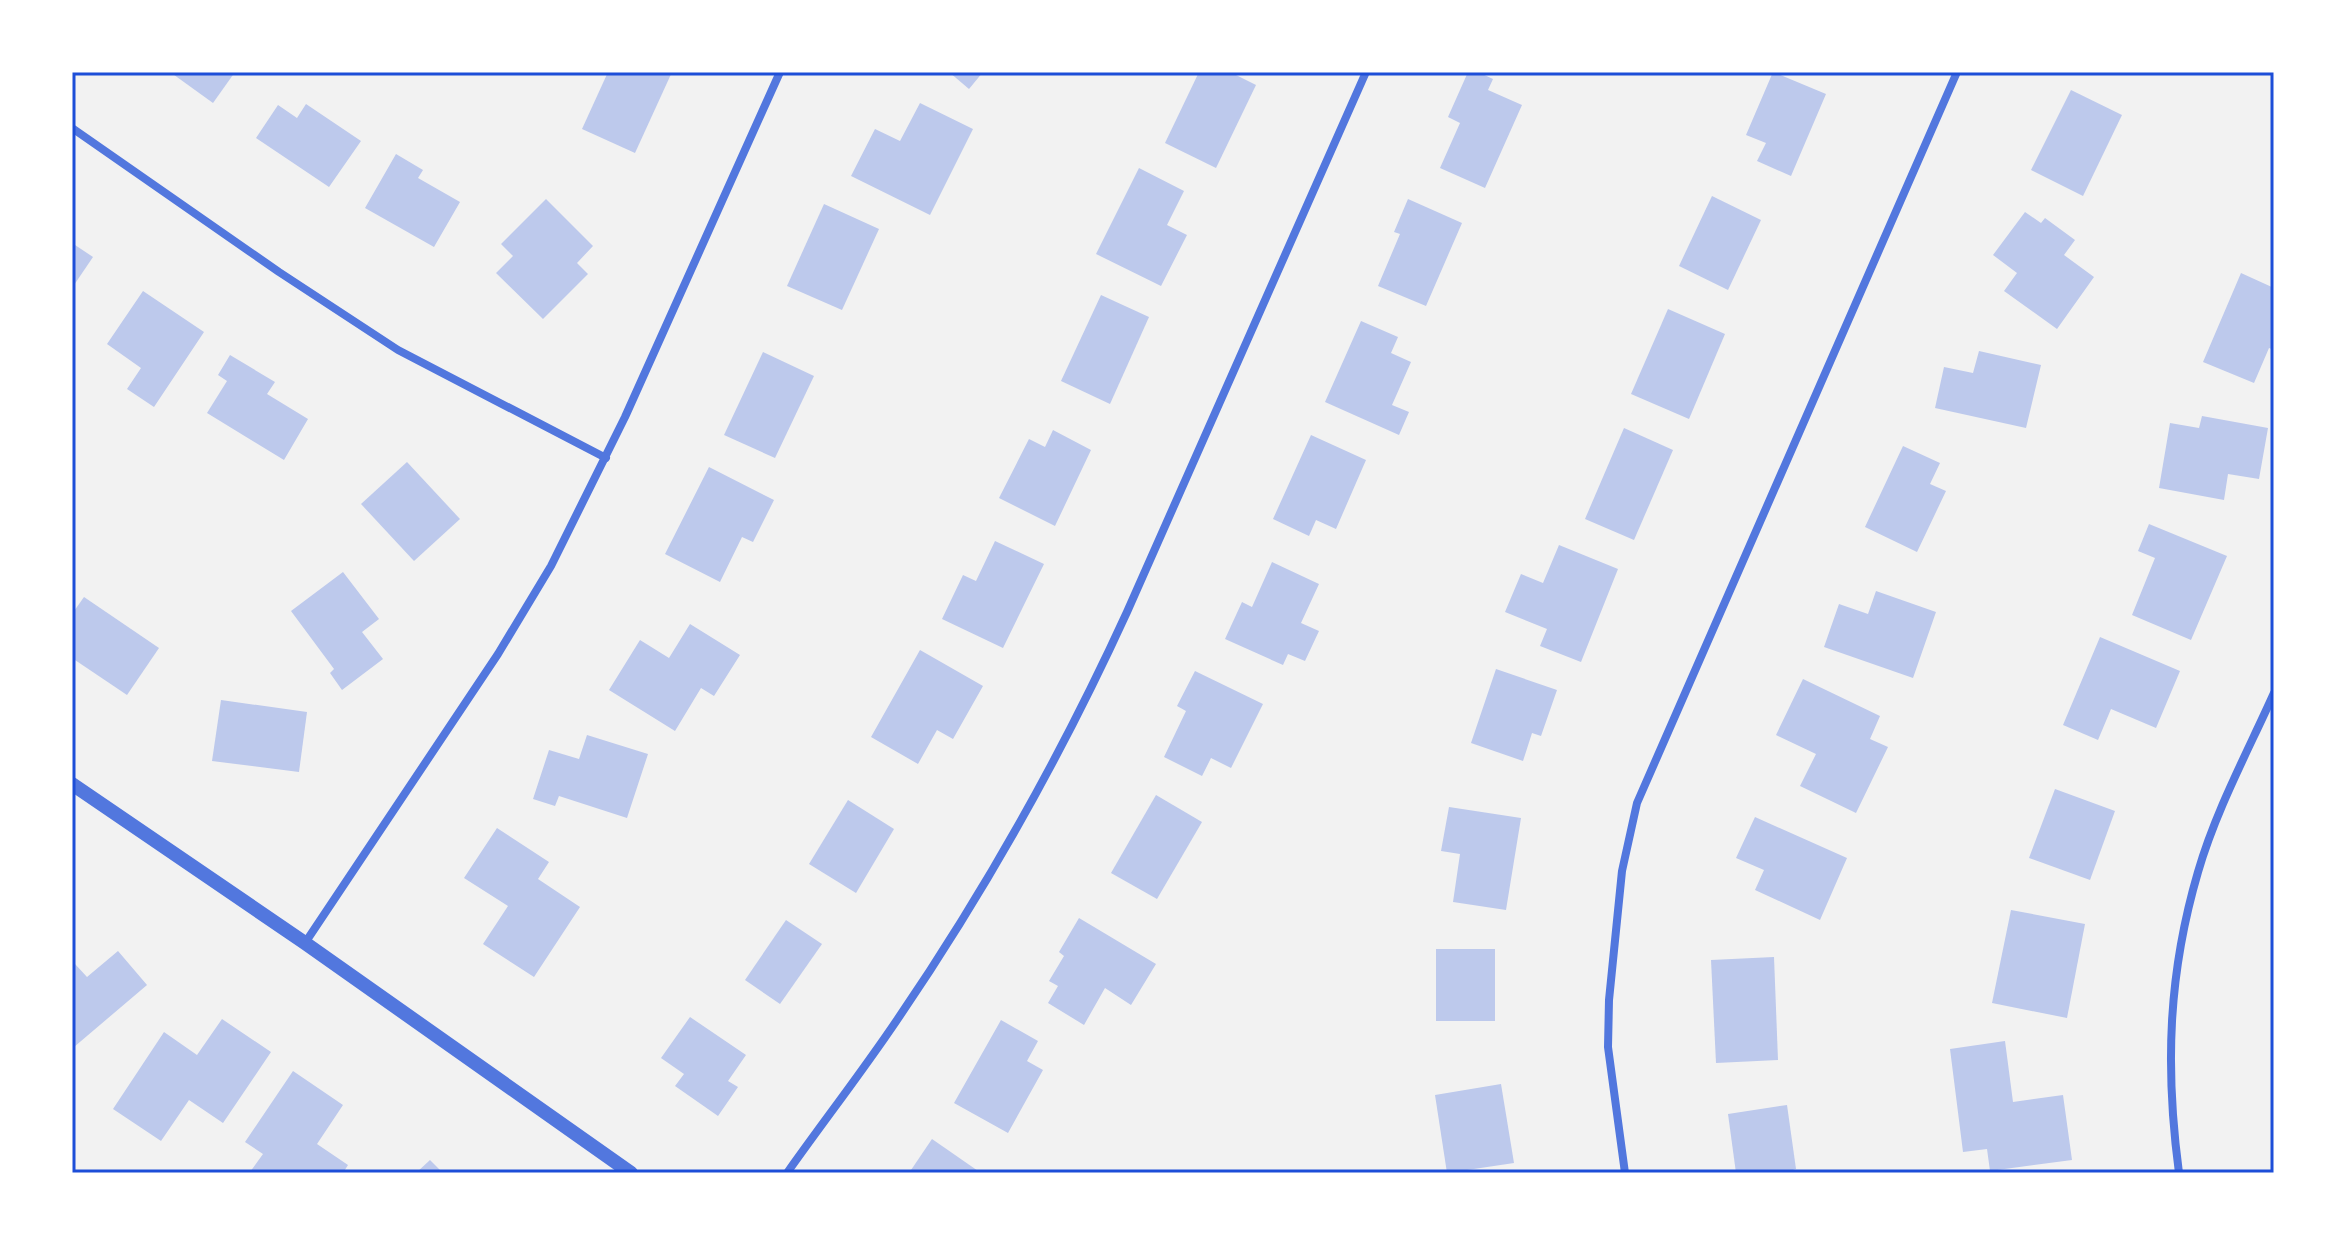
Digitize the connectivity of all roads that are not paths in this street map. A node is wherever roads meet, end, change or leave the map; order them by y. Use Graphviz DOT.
graph roads {
  1 [pos="780,72"];
  2 [pos="1366,72"];
  3 [pos="1957,72"];
  4 [pos="72,128"];
  5 [pos="606,458"];
  6 [pos="2274,693"];
  7 [pos="72,784"];
  8 [pos="305,943"];
  9 [pos="631,1173"];
  10 [pos="787,1173"];
  11 [pos="1625,1173"];
  12 [pos="2179,1173"];
  1 -- 5 [label="street"];
  2 -- 10 [label="street"];
  3 -- 11 [label="street"];
  4 -- 5 [label="street"];
  5 -- 8 [label="street"];
  6 -- 12 [label="street"];
  7 -- 8 [label="street"];
  8 -- 9 [label="street"];
}
